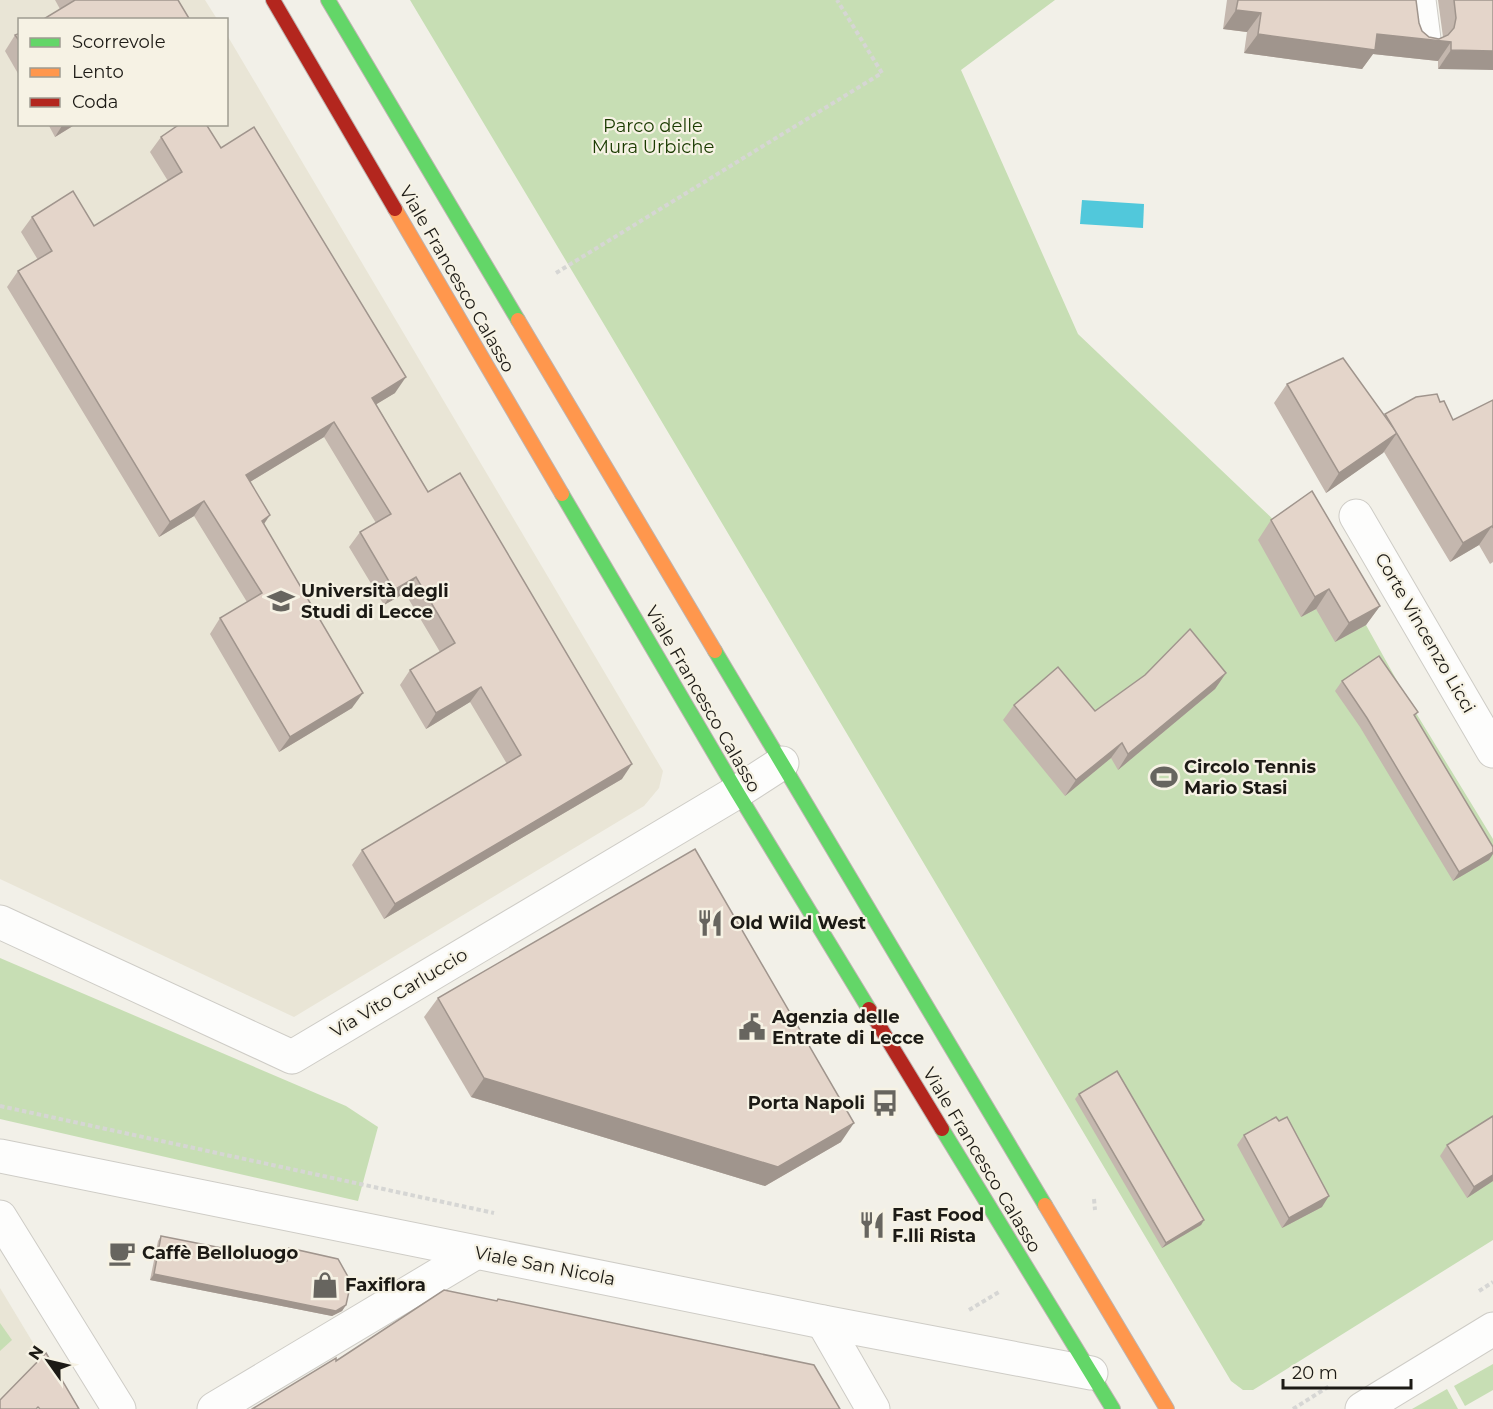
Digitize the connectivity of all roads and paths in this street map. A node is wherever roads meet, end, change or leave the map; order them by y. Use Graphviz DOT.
graph roads {
  1 [pos="273,0"];
  2 [pos="328,0"];
  3 [pos="837,0"];
  4 [pos="1419,0"];
  5 [pos="1424,39"];
  6 [pos="556,273"];
  7 [pos="1356,516"];
  8 [pos="1493,751"];
  9 [pos="782,763"];
  10 [pos="737,792"];
  11 [pos="0,922"];
  12 [pos="0,1106"];
  13 [pos="0,1156"];
  14 [pos="503,1215"];
  15 [pos="0,1216"];
  16 [pos="475,1252"];
  17 [pos="824,1322"];
  18 [pos="1493,1329"];
  19 [pos="1091,1373"];
  20 [pos="118,1409"];
  21 [pos="214,1409"];
  22 [pos="873,1409"];
  23 [pos="1113,1409"];
  24 [pos="1167,1409"];
  25 [pos="1362,1409"];
  1 -- 10 [label="main road, Viale Francesco Calasso"];
  2 -- 9 [label="main road, Viale Francesco Calasso"];
  3 -- 6 [label="path"];
  4 -- 5 [label="street"];
  7 -- 8 [label="street, Corte Vincenzo Licci"];
  9 -- 10 [label="street, Via Vito Carluccio"];
  9 -- 24 [label="main road, Viale Francesco Calasso"];
  10 -- 11 [label="street, Via Vito Carluccio"];
  10 -- 19 [label="main road, Viale Francesco Calasso"];
  12 -- 14 [label="path"];
  13 -- 16 [label="street, Viale San Nicola"];
  15 -- 20 [label="street"];
  16 -- 17 [label="street, Viale San Nicola"];
  16 -- 21 [label="street"];
  17 -- 19 [label="street, Viale San Nicola"];
  17 -- 22 [label="street"];
  18 -- 25 [label="street"];
  19 -- 23 [label="main road, Viale Francesco Calasso"];
}
